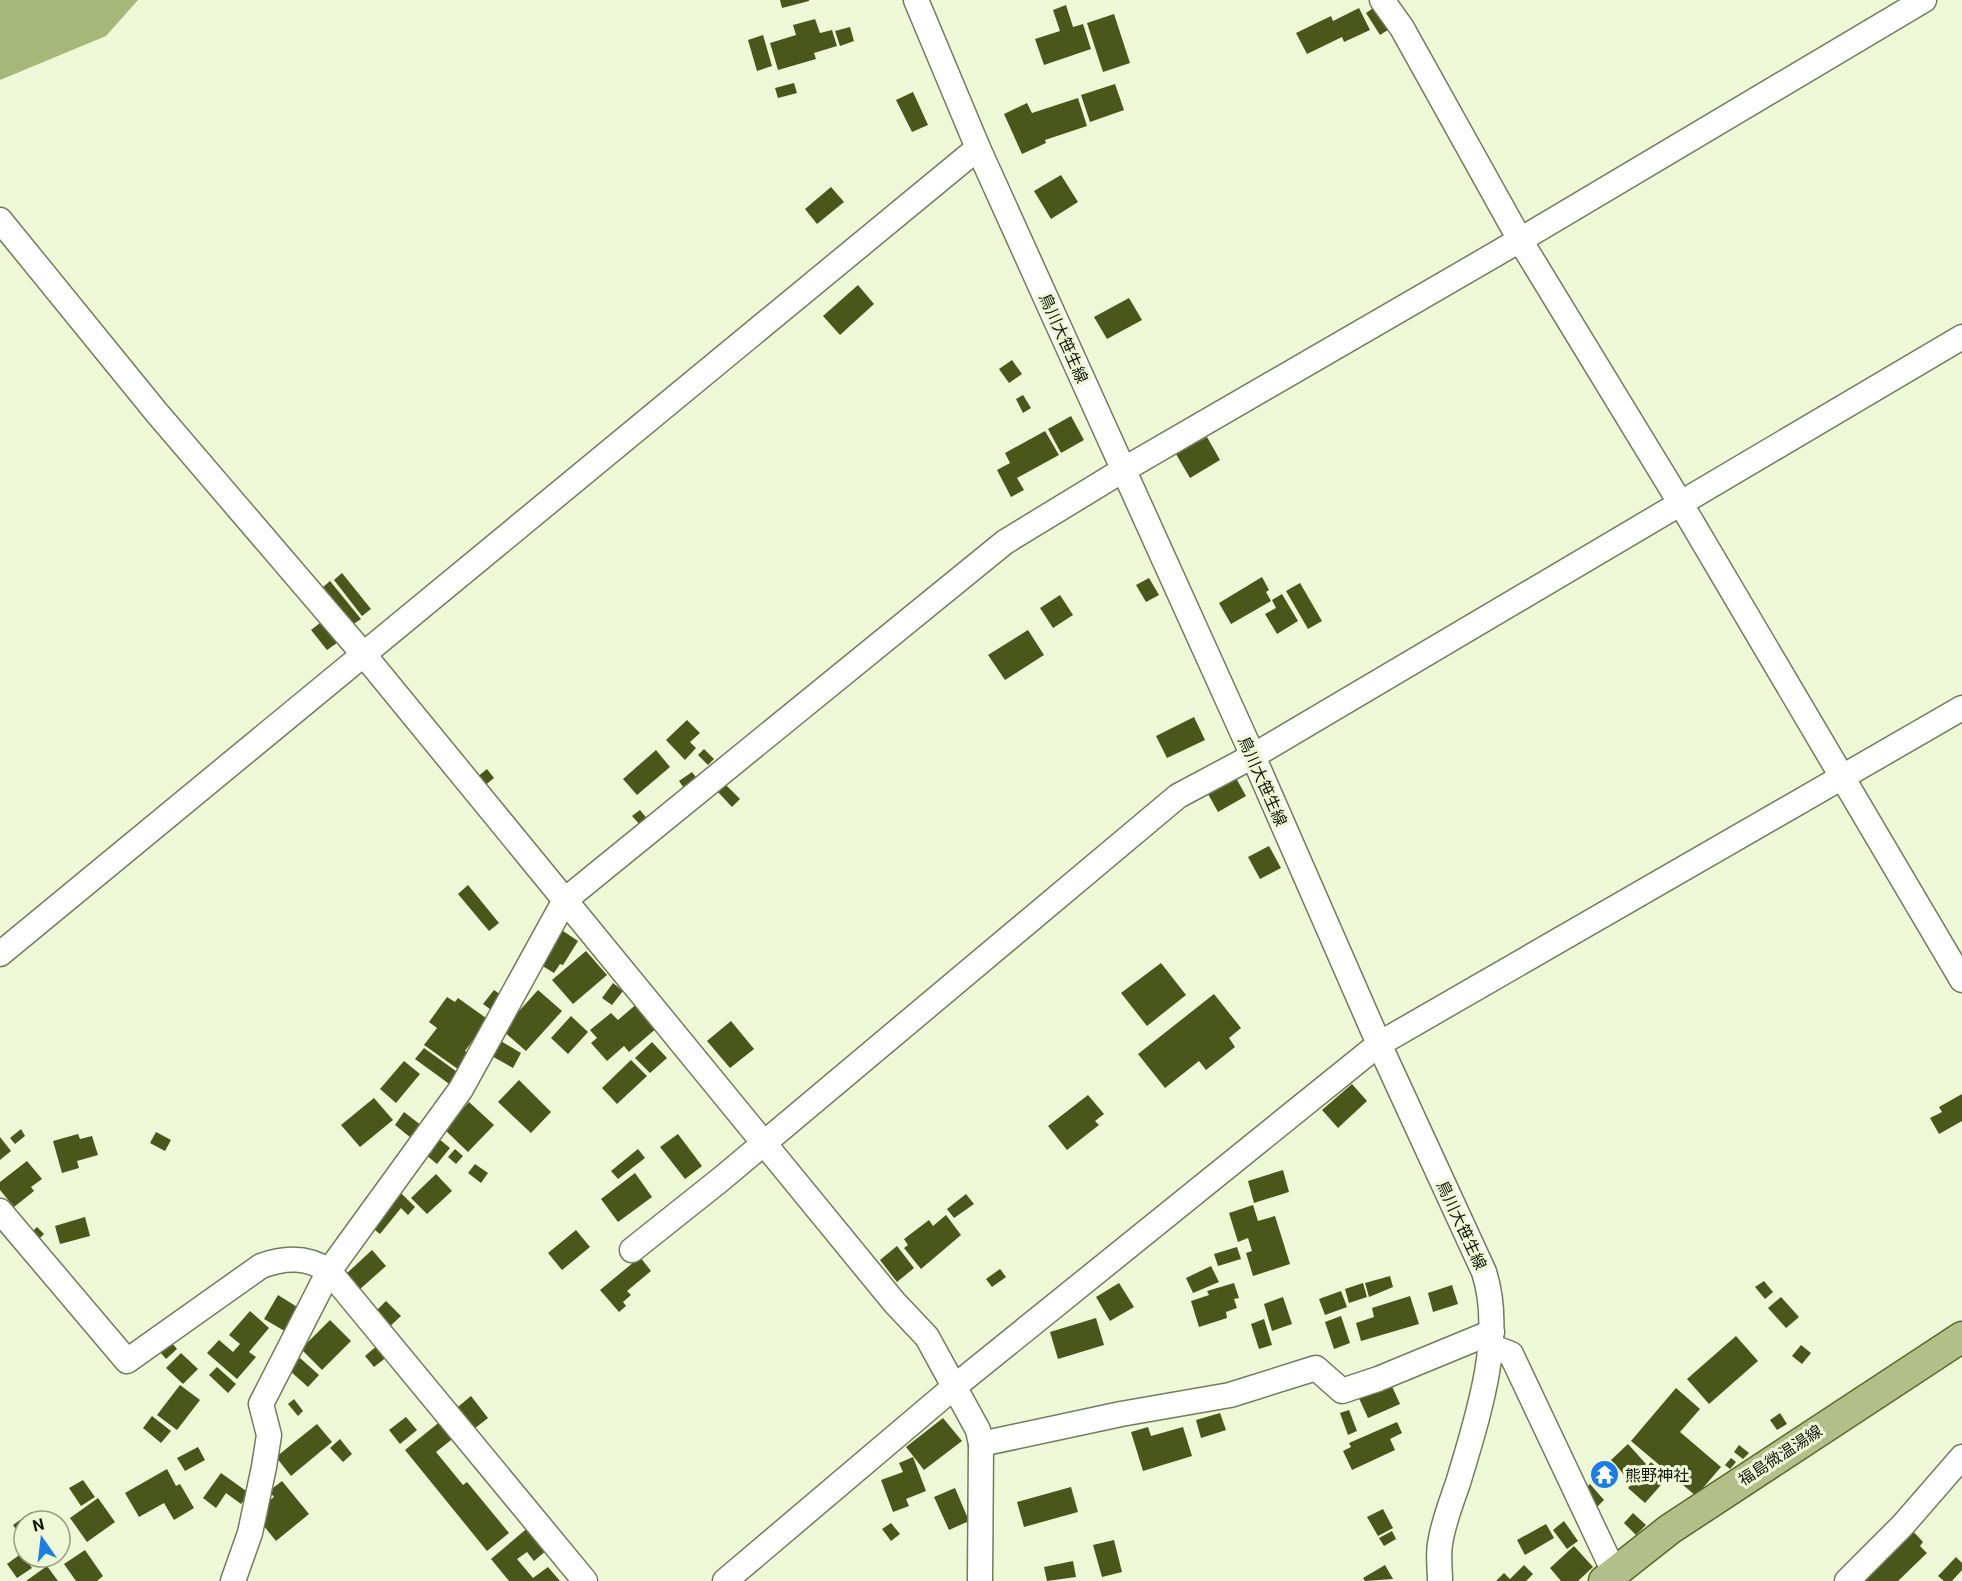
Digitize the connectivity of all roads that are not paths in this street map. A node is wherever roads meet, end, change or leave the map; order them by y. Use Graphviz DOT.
graph roads {
  1 [pos="916,0"];
  2 [pos="1382,0"];
  3 [pos="1924,0"];
  4 [pos="978,148"];
  5 [pos="0,220"];
  6 [pos="1520,240"];
  7 [pos="1962,337"];
  8 [pos="1123,470"];
  9 [pos="1681,504"];
  10 [pos="365,656"];
  11 [pos="1962,708"];
  12 [pos="1253,756"];
  13 [pos="1842,779"];
  14 [pos="565,900"];
  15 [pos="0,954"];
  16 [pos="1962,980"];
  17 [pos="1379,1044"];
  18 [pos="765,1143"];
  19 [pos="0,1211"];
  20 [pos="632,1250"];
  21 [pos="329,1271"];
  22 [pos="1962,1337"];
  23 [pos="1491,1339"];
  24 [pos="954,1387"];
  25 [pos="981,1444"];
  26 [pos="1962,1457"];
  27 [pos="1619,1575"];
  28 [pos="233,1581"];
  29 [pos="585,1581"];
  30 [pos="724,1581"];
  31 [pos="980,1581"];
  32 [pos="1440,1581"];
  33 [pos="1846,1581"];
  1 -- 4 [label="street, 鳥川大笹生線"];
  2 -- 6 [label="street"];
  3 -- 6 [label="street"];
  4 -- 8 [label="street, 鳥川大笹生線"];
  4 -- 10 [label="street"];
  5 -- 10 [label="street"];
  6 -- 8 [label="street"];
  6 -- 9 [label="street"];
  7 -- 9 [label="street"];
  8 -- 12 [label="street, 鳥川大笹生線"];
  8 -- 14 [label="street"];
  9 -- 12 [label="street"];
  9 -- 13 [label="street"];
  10 -- 14 [label="street"];
  10 -- 15 [label="street"];
  11 -- 13 [label="street"];
  12 -- 17 [label="street, 鳥川大笹生線"];
  12 -- 18 [label="street"];
  13 -- 16 [label="street"];
  13 -- 17 [label="street"];
  14 -- 18 [label="street"];
  14 -- 21 [label="street"];
  17 -- 23 [label="street, 鳥川大笹生線"];
  17 -- 24 [label="street"];
  18 -- 20 [label="street"];
  18 -- 24 [label="street"];
  19 -- 21 [label="street"];
  21 -- 28 [label="street"];
  21 -- 29 [label="street"];
  22 -- 27 [label="main road, 福島微温湯線"];
  23 -- 25 [label="street"];
  23 -- 27 [label="street"];
  23 -- 32 [label="street, 鳥川大笹生線"];
  24 -- 25 [label="street"];
  24 -- 30 [label="street"];
  25 -- 31 [label="street"];
  26 -- 33 [label="street"];
}
